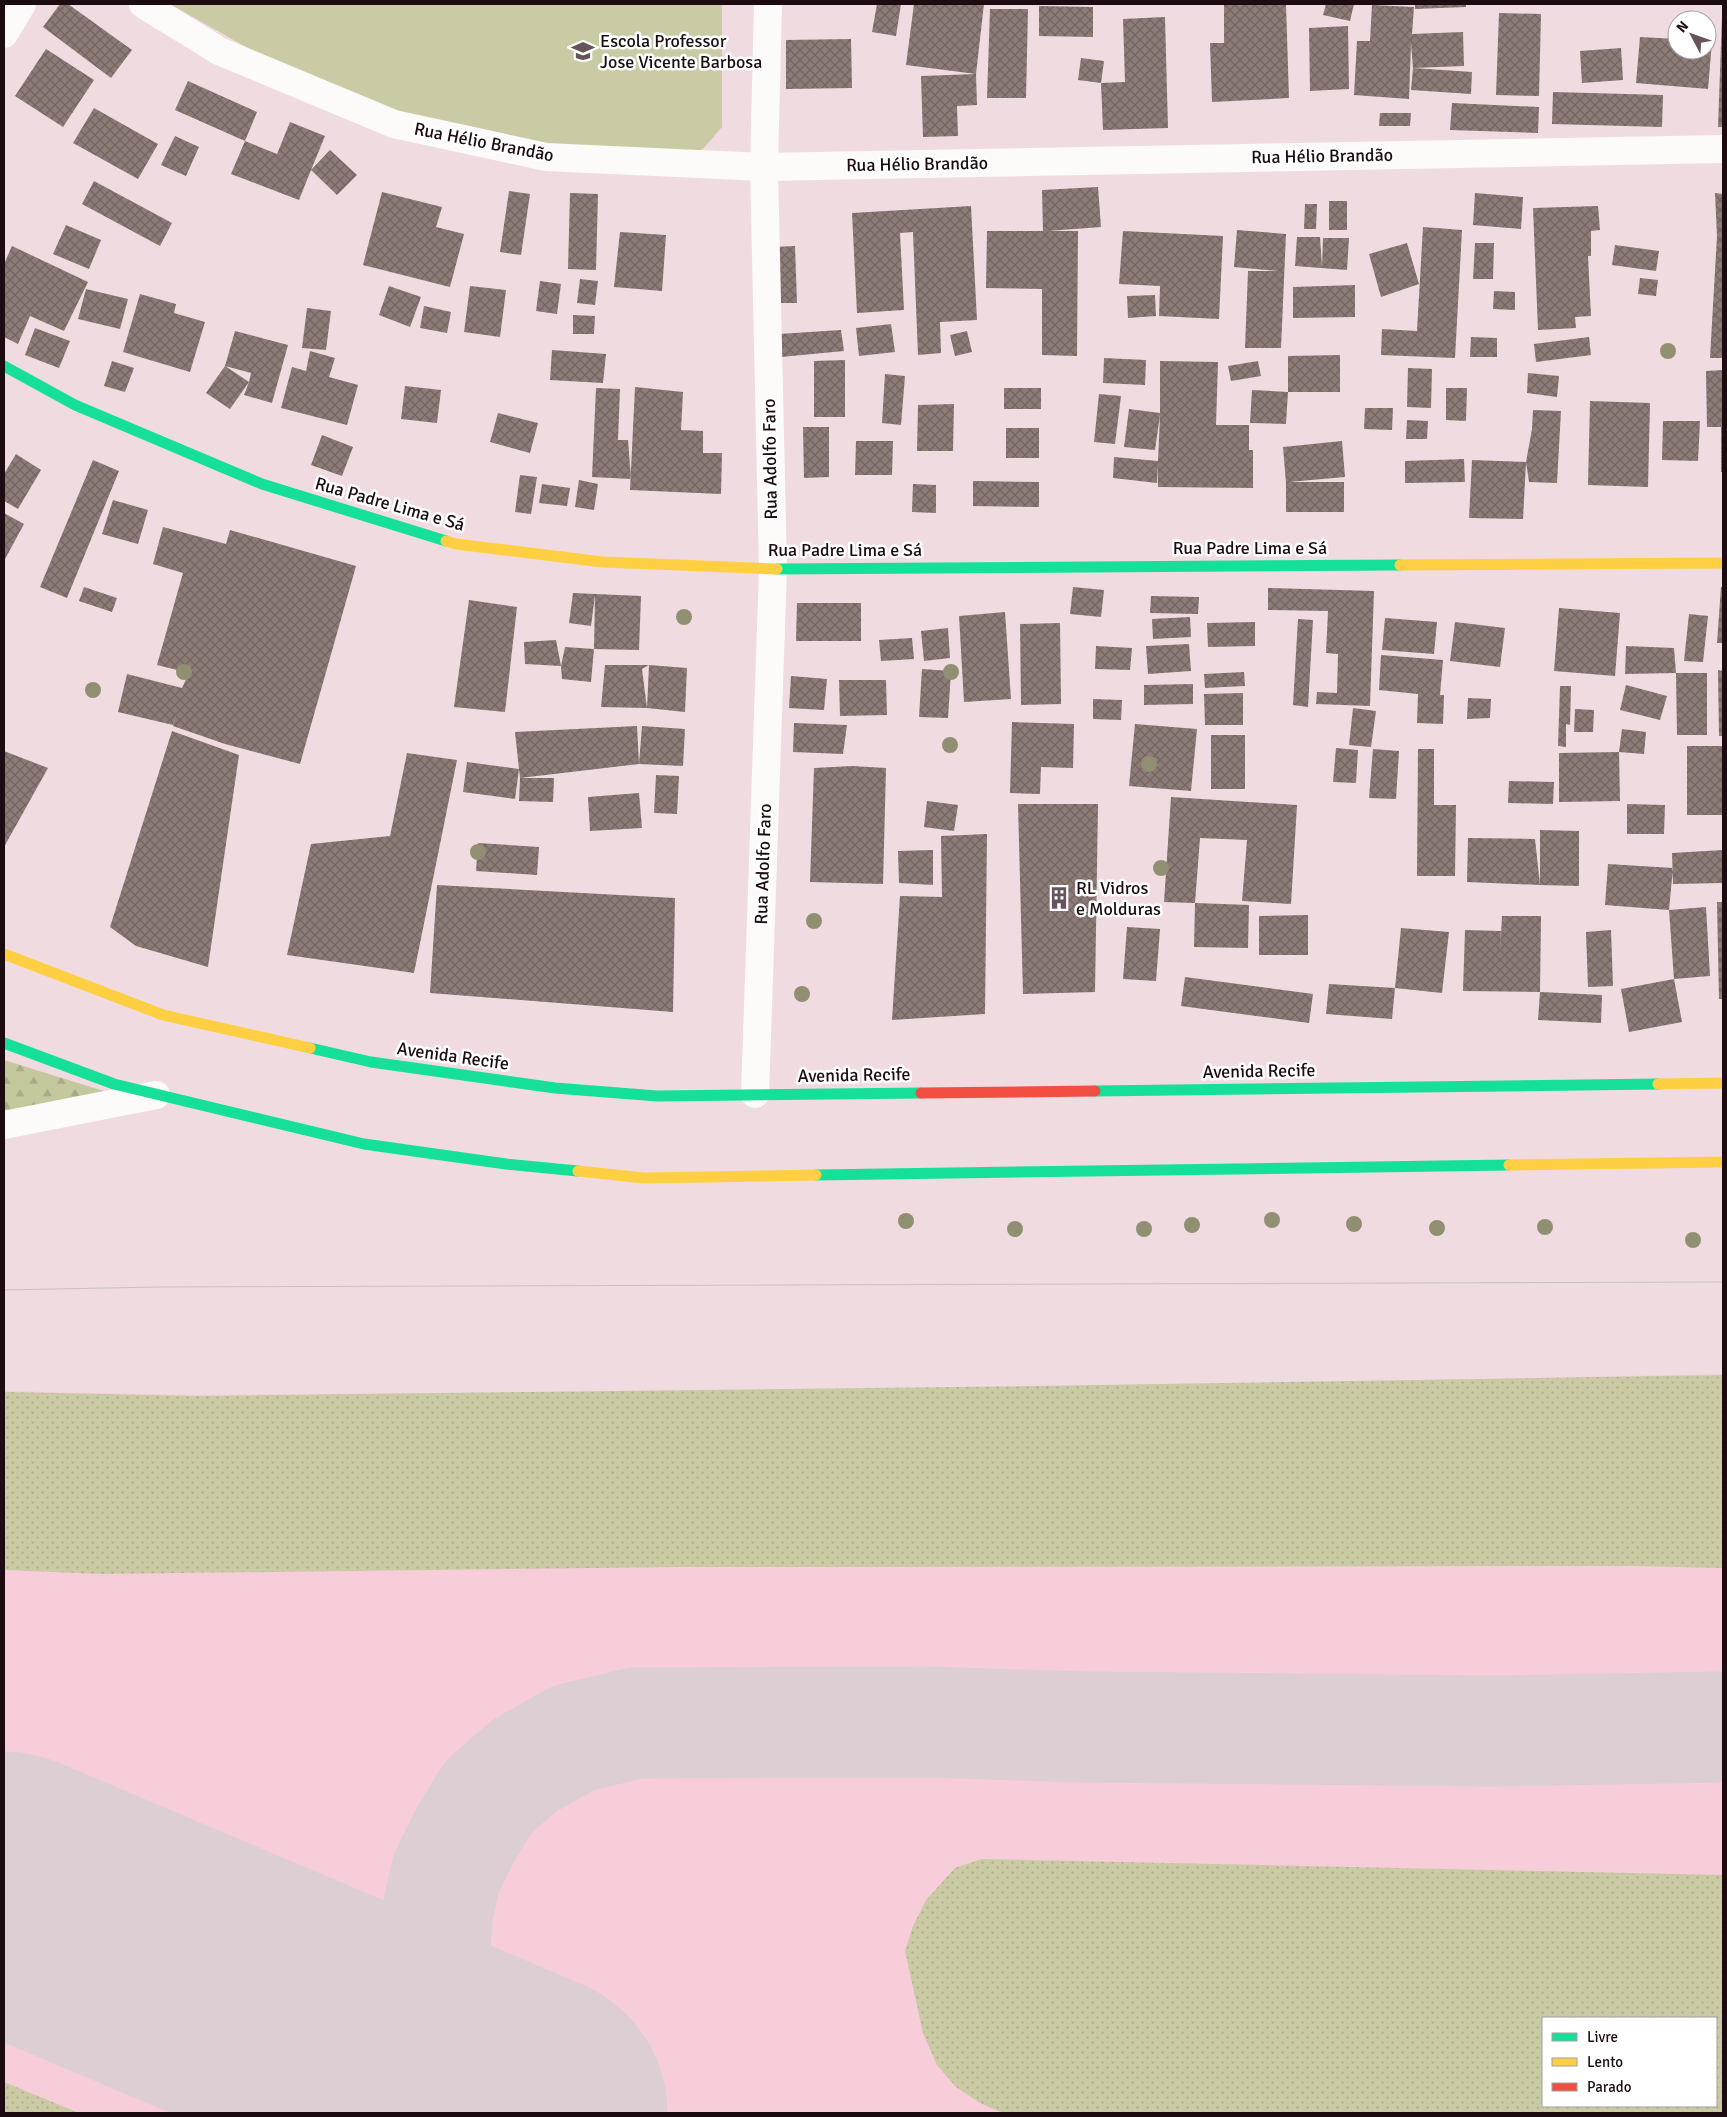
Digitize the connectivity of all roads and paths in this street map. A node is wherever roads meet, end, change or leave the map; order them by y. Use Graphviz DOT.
graph roads {
  1 [pos="22,4"];
  2 [pos="144,4"];
  3 [pos="768,4"];
  4 [pos="4,34"];
  5 [pos="1723,149"];
  6 [pos="764,167"];
  7 [pos="4,366"];
  8 [pos="1723,563"];
  9 [pos="773,568"];
  10 [pos="4,954"];
  11 [pos="4,1043"];
  12 [pos="1723,1083"];
  13 [pos="755,1094"];
  14 [pos="156,1095"];
  15 [pos="4,1125"];
  16 [pos="1723,1162"];
  1 -- 4 [label="street"];
  2 -- 6 [label="street, Rua Hélio Brandão"];
  3 -- 6 [label="street, Rua Adolfo Faro"];
  5 -- 6 [label="street, Rua Hélio Brandão"];
  6 -- 9 [label="street, Rua Adolfo Faro"];
  7 -- 9 [label="main road, Rua Padre Lima e Sá"];
  8 -- 9 [label="main road, Rua Padre Lima e Sá"];
  9 -- 13 [label="street, Rua Adolfo Faro"];
  10 -- 13 [label="main road, Avenida Recife"];
  11 -- 14 [label="main road"];
  12 -- 13 [label="main road, Avenida Recife"];
  14 -- 15 [label="street"];
  14 -- 16 [label="main road"];
}
